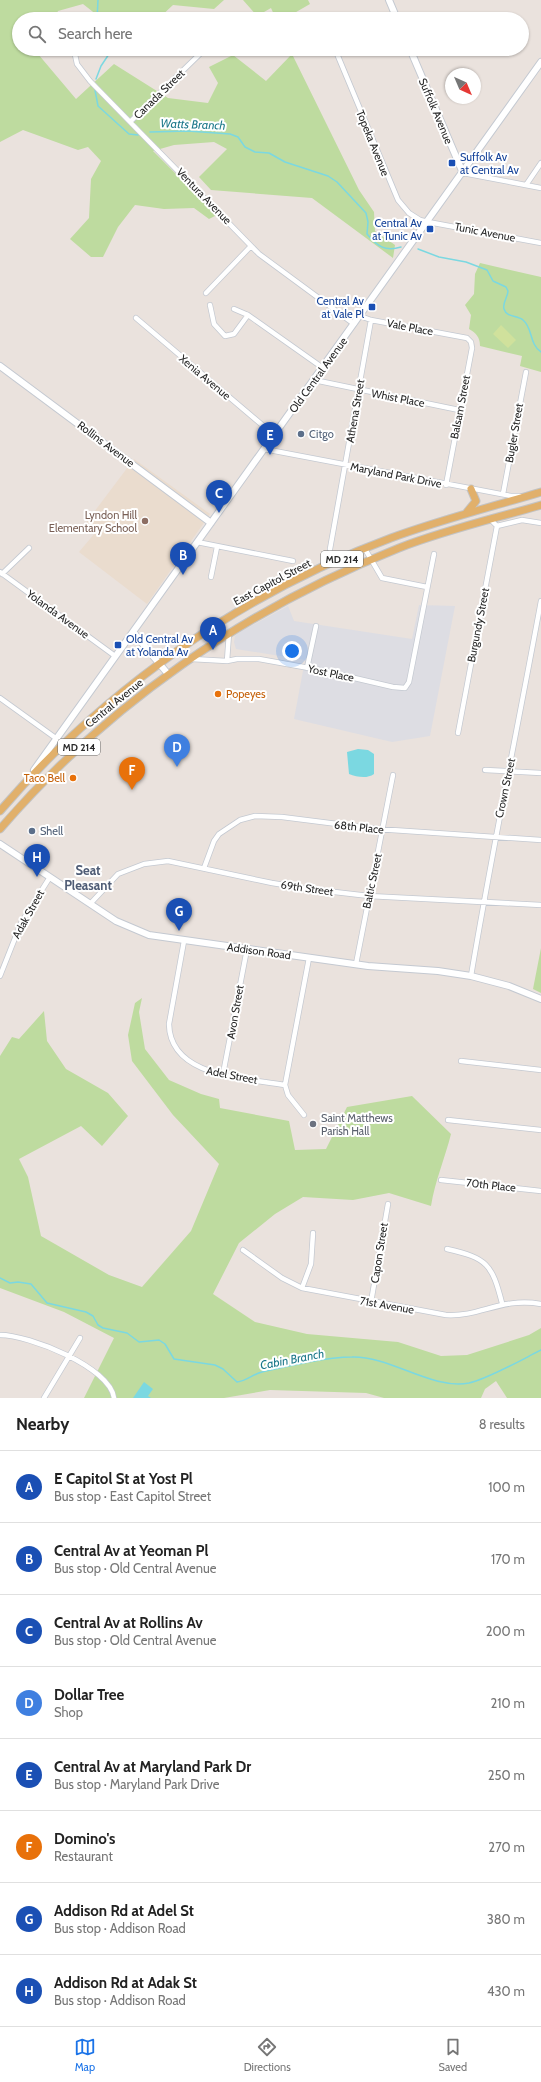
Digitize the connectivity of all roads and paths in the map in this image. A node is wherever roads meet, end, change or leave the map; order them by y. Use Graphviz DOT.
graph roads {
  1 [pos="389,0"];
  2 [pos="394,12"];
  3 [pos="75,56"];
  4 [pos="198,56"];
  5 [pos="338,56"];
  6 [pos="413,56"];
  7 [pos="541,62"];
  8 [pos="130,122"];
  9 [pos="541,163"];
  10 [pos="462,173"];
  11 [pos="526,185"];
  12 [pos="541,188"];
  13 [pos="428,222"];
  14 [pos="541,243"];
  15 [pos="251,246"];
  16 [pos="206,293"];
  17 [pos="210,305"];
  18 [pos="234,309"];
  19 [pos="248,315"];
  20 [pos="360,316"];
  21 [pos="136,318"];
  22 [pos="371,320"];
  23 [pos="354,324"];
  24 [pos="461,337"];
  25 [pos="0,366"];
  26 [pos="323,368"];
  27 [pos="526,372"];
  28 [pos="314,380"];
  29 [pos="359,390"];
  30 [pos="459,410"];
  31 [pos="274,435"];
  32 [pos="264,450"];
  33 [pos="345,465"];
  34 [pos="446,484"];
  35 [pos="471,489"];
  36 [pos="541,492"];
  37 [pos="503,494"];
  38 [pos="529,496"];
  39 [pos="541,505"];
  40 [pos="466,513"];
  41 [pos="490,520"];
  42 [pos="211,523"];
  43 [pos="541,523"];
  44 [pos="497,526"];
  45 [pos="197,542"];
  46 [pos="217,547"];
  47 [pos="29,548"];
  48 [pos="365,548"];
  49 [pos="330,549"];
  50 [pos="434,554"];
  51 [pos="371,560"];
  52 [pos="293,561"];
  53 [pos="1,573"];
  54 [pos="211,577"];
  55 [pos="427,587"];
  56 [pos="541,601"];
  57 [pos="316,626"];
  58 [pos="133,632"];
  59 [pos="229,633"];
  60 [pos="115,656"];
  61 [pos="189,659"];
  62 [pos="227,661"];
  63 [pos="160,664"];
  64 [pos="306,668"];
  65 [pos="168,674"];
  66 [pos="0,698"];
  67 [pos="458,733"];
  68 [pos="57,738"];
  69 [pos="485,770"];
  70 [pos="509,770"];
  71 [pos="541,773"];
  72 [pos="393,774"];
  73 [pos="25,784"];
  74 [pos="0,811"];
  75 [pos="0,829"];
  76 [pos="383,830"];
  77 [pos="495,837"];
  78 [pos="541,840"];
  79 [pos="0,844"];
  80 [pos="204,868"];
  81 [pos="50,877"];
  82 [pos="369,896"];
  83 [pos="483,902"];
  84 [pos="90,904"];
  85 [pos="541,905"];
  86 [pos="184,941"];
  87 [pos="246,949"];
  88 [pos="309,958"];
  89 [pos="356,964"];
  90 [pos="0,976"];
  91 [pos="471,976"];
  92 [pos="541,999"];
  93 [pos="461,1061"];
  94 [pos="541,1070"];
  95 [pos="224,1074"];
  96 [pos="285,1084"];
  97 [pos="304,1115"];
  98 [pos="448,1120"];
  99 [pos="541,1130"];
  100 [pos="441,1180"];
  101 [pos="541,1191"];
  102 [pos="388,1204"];
  103 [pos="313,1233"];
  104 [pos="447,1249"];
  105 [pos="244,1250"];
  106 [pos="302,1288"];
  107 [pos="371,1302"];
  108 [pos="502,1304"];
  109 [pos="541,1304"];
  110 [pos="0,1335"];
  111 [pos="80,1338"];
  112 [pos="69,1357"];
  113 [pos="44,1398"];
  114 [pos="114,1398"];
  1 -- 2 [label="main road"];
  3 -- 8 [label="street, Ventura Avenue"];
  4 -- 8 [label="street, Canada Street"];
  5 -- 13 [label="street, Topeka Avenue"];
  6 -- 10 [label="main road, Suffolk Avenue"];
  7 -- 10 [label="main road, Old Central Avenue"];
  8 -- 15 [label="street, Ventura Avenue"];
  9 -- 11 [label="street"];
  10 -- 11 [label="street"];
  10 -- 13 [label="main road, Old Central Avenue"];
  11 -- 12 [label="street"];
  13 -- 14 [label="street, Tunic Avenue"];
  13 -- 20 [label="main road, Old Central Avenue"];
  15 -- 16 [label="street"];
  15 -- 23 [label="street, Ventura Avenue"];
  17 -- 19 [label="street"];
  18 -- 19 [label="street"];
  19 -- 26 [label="street"];
  20 -- 22 [label="street, Vale Place"];
  20 -- 23 [label="main road, Old Central Avenue"];
  21 -- 31 [label="street, Xenia Avenue"];
  22 -- 24 [label="street, Vale Place"];
  22 -- 29 [label="street, Athena Street"];
  23 -- 26 [label="main road, Old Central Avenue"];
  24 -- 30 [label="street, Balsam Street"];
  25 -- 42 [label="main road, Rollins Avenue"];
  26 -- 28 [label="main road, Old Central Avenue"];
  27 -- 37 [label="street, Bugler Street"];
  28 -- 29 [label="street, Whist Place"];
  28 -- 31 [label="main road, Old Central Avenue"];
  29 -- 30 [label="street, Whist Place"];
  29 -- 33 [label="street, Athena Street"];
  30 -- 34 [label="street, Balsam Street"];
  31 -- 32 [label="main road, Old Central Avenue"];
  32 -- 33 [label="street, Maryland Park Drive"];
  32 -- 42 [label="main road, Old Central Avenue"];
  33 -- 34 [label="street, Maryland Park Drive"];
  33 -- 49 [label="street, Athena Street"];
  34 -- 35 [label="street, Maryland Park Drive"];
  35 -- 37 [label="street, Maryland Park Drive"];
  35 -- 40 [label="main road"];
  36 -- 38 [label="main road, East Capitol Street / MD 214"];
  37 -- 38 [label="street, Maryland Park Drive"];
  38 -- 40 [label="main road, East Capitol Street / MD 214"];
  39 -- 41 [label="main road, East Capitol Street / MD 214"];
  40 -- 48 [label="main road, East Capitol Street / MD 214"];
  41 -- 44 [label="street"];
  41 -- 51 [label="main road, East Capitol Street / MD 214"];
  42 -- 45 [label="main road, Old Central Avenue"];
  43 -- 44 [label="street"];
  44 -- 67 [label="street, Burgundy Street"];
  45 -- 46 [label="street"];
  45 -- 58 [label="main road, Old Central Avenue"];
  46 -- 52 [label="street"];
  46 -- 54 [label="street"];
  47 -- 53 [label="street"];
  48 -- 51 [label="street"];
  48 -- 63 [label="main road, East Capitol Street / MD 214"];
  50 -- 55 [label="street"];
  51 -- 55 [label="street"];
  51 -- 59 [label="main road, East Capitol Street / MD 214"];
  53 -- 60 [label="street, Yolanda Avenue"];
  55 -- 64 [label="street, Yost Place"];
  56 -- 70 [label="street, Crown Street"];
  57 -- 64 [label="street"];
  58 -- 60 [label="main road, Old Central Avenue"];
  58 -- 63 [label="main road"];
  59 -- 61 [label="main road, East Capitol Street / MD 214"];
  59 -- 62 [label="street"];
  60 -- 68 [label="main road, Old Central Avenue"];
  61 -- 62 [label="street, Yost Place"];
  61 -- 65 [label="main road, East Capitol Street / MD 214"];
  62 -- 64 [label="street, Yost Place"];
  63 -- 65 [label="main road"];
  63 -- 73 [label="main road, Central Avenue / MD 214"];
  65 -- 75 [label="main road, Central Avenue / MD 214"];
  66 -- 68 [label="street"];
  68 -- 73 [label="main road, Old Central Avenue"];
  69 -- 70 [label="street"];
  70 -- 71 [label="street"];
  70 -- 77 [label="street, Crown Street"];
  72 -- 76 [label="street, Baltic Street"];
  73 -- 74 [label="main road, Central Avenue / MD 214"];
  76 -- 77 [label="street, 68th Place"];
  76 -- 80 [label="street, 68th Place"];
  76 -- 82 [label="street, Baltic Street"];
  77 -- 78 [label="street, 68th Place"];
  77 -- 83 [label="street, Crown Street"];
  79 -- 81 [label="main road, Addison Road"];
  80 -- 82 [label="street, 69th Street"];
  80 -- 84 [label="street, 69th Street"];
  81 -- 84 [label="main road, Addison Road"];
  81 -- 90 [label="street, Adak Street"];
  82 -- 83 [label="street, 69th Street"];
  82 -- 89 [label="street, Baltic Street"];
  83 -- 85 [label="street, 69th Street"];
  83 -- 91 [label="street, Crown Street"];
  84 -- 86 [label="main road, Addison Road"];
  86 -- 87 [label="main road, Addison Road"];
  86 -- 95 [label="street, Adel Street"];
  87 -- 88 [label="main road, Addison Road"];
  87 -- 95 [label="street, Avon Street"];
  88 -- 89 [label="main road, Addison Road"];
  88 -- 96 [label="street"];
  89 -- 91 [label="main road, Addison Road"];
  91 -- 92 [label="main road, Addison Road"];
  93 -- 94 [label="street"];
  95 -- 96 [label="street, Adel Street"];
  96 -- 97 [label="street"];
  98 -- 99 [label="street"];
  100 -- 101 [label="street, 70th Place"];
  102 -- 107 [label="street, Capon Street"];
  103 -- 106 [label="street"];
  104 -- 108 [label="street"];
  105 -- 106 [label="street, 71st Avenue"];
  106 -- 107 [label="street, 71st Avenue"];
  107 -- 108 [label="street, 71st Avenue"];
  108 -- 109 [label="street, 71st Avenue"];
  110 -- 112 [label="street"];
  111 -- 112 [label="street"];
  112 -- 113 [label="street"];
  112 -- 114 [label="street"];
}
